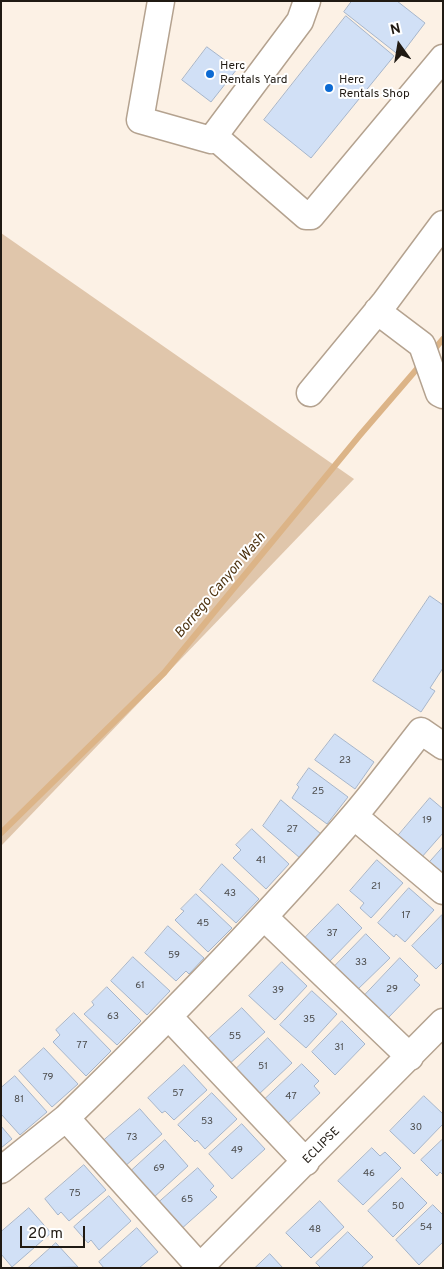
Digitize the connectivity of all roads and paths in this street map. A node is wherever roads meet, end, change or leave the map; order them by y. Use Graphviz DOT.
graph roads {
  1 [pos="161,1"];
  2 [pos="307,1"];
  3 [pos="443,58"];
  4 [pos="215,137"];
  5 [pos="443,224"];
  6 [pos="377,311"];
  7 [pos="310,392"];
  8 [pos="443,395"];
  9 [pos="443,746"];
  10 [pos="354,816"];
  11 [pos="443,891"];
  12 [pos="264,918"];
  13 [pos="170,1018"];
  14 [pos="443,1022"];
  15 [pos="410,1057"];
  16 [pos="66,1118"];
  17 [pos="306,1162"];
  18 [pos="1,1170"];
  19 [pos="200,1267"];
  1 -- 4 [label="street"];
  2 -- 4 [label="street"];
  3 -- 4 [label="street"];
  5 -- 6 [label="street"];
  6 -- 7 [label="street"];
  6 -- 8 [label="street"];
  9 -- 10 [label="street"];
  10 -- 11 [label="street"];
  10 -- 12 [label="street"];
  12 -- 13 [label="street"];
  12 -- 15 [label="street"];
  13 -- 16 [label="street"];
  13 -- 17 [label="street"];
  14 -- 15 [label="street, ECLIPSE"];
  15 -- 17 [label="street, ECLIPSE"];
  16 -- 18 [label="street"];
  16 -- 19 [label="street"];
  17 -- 19 [label="street, ECLIPSE"];
}
